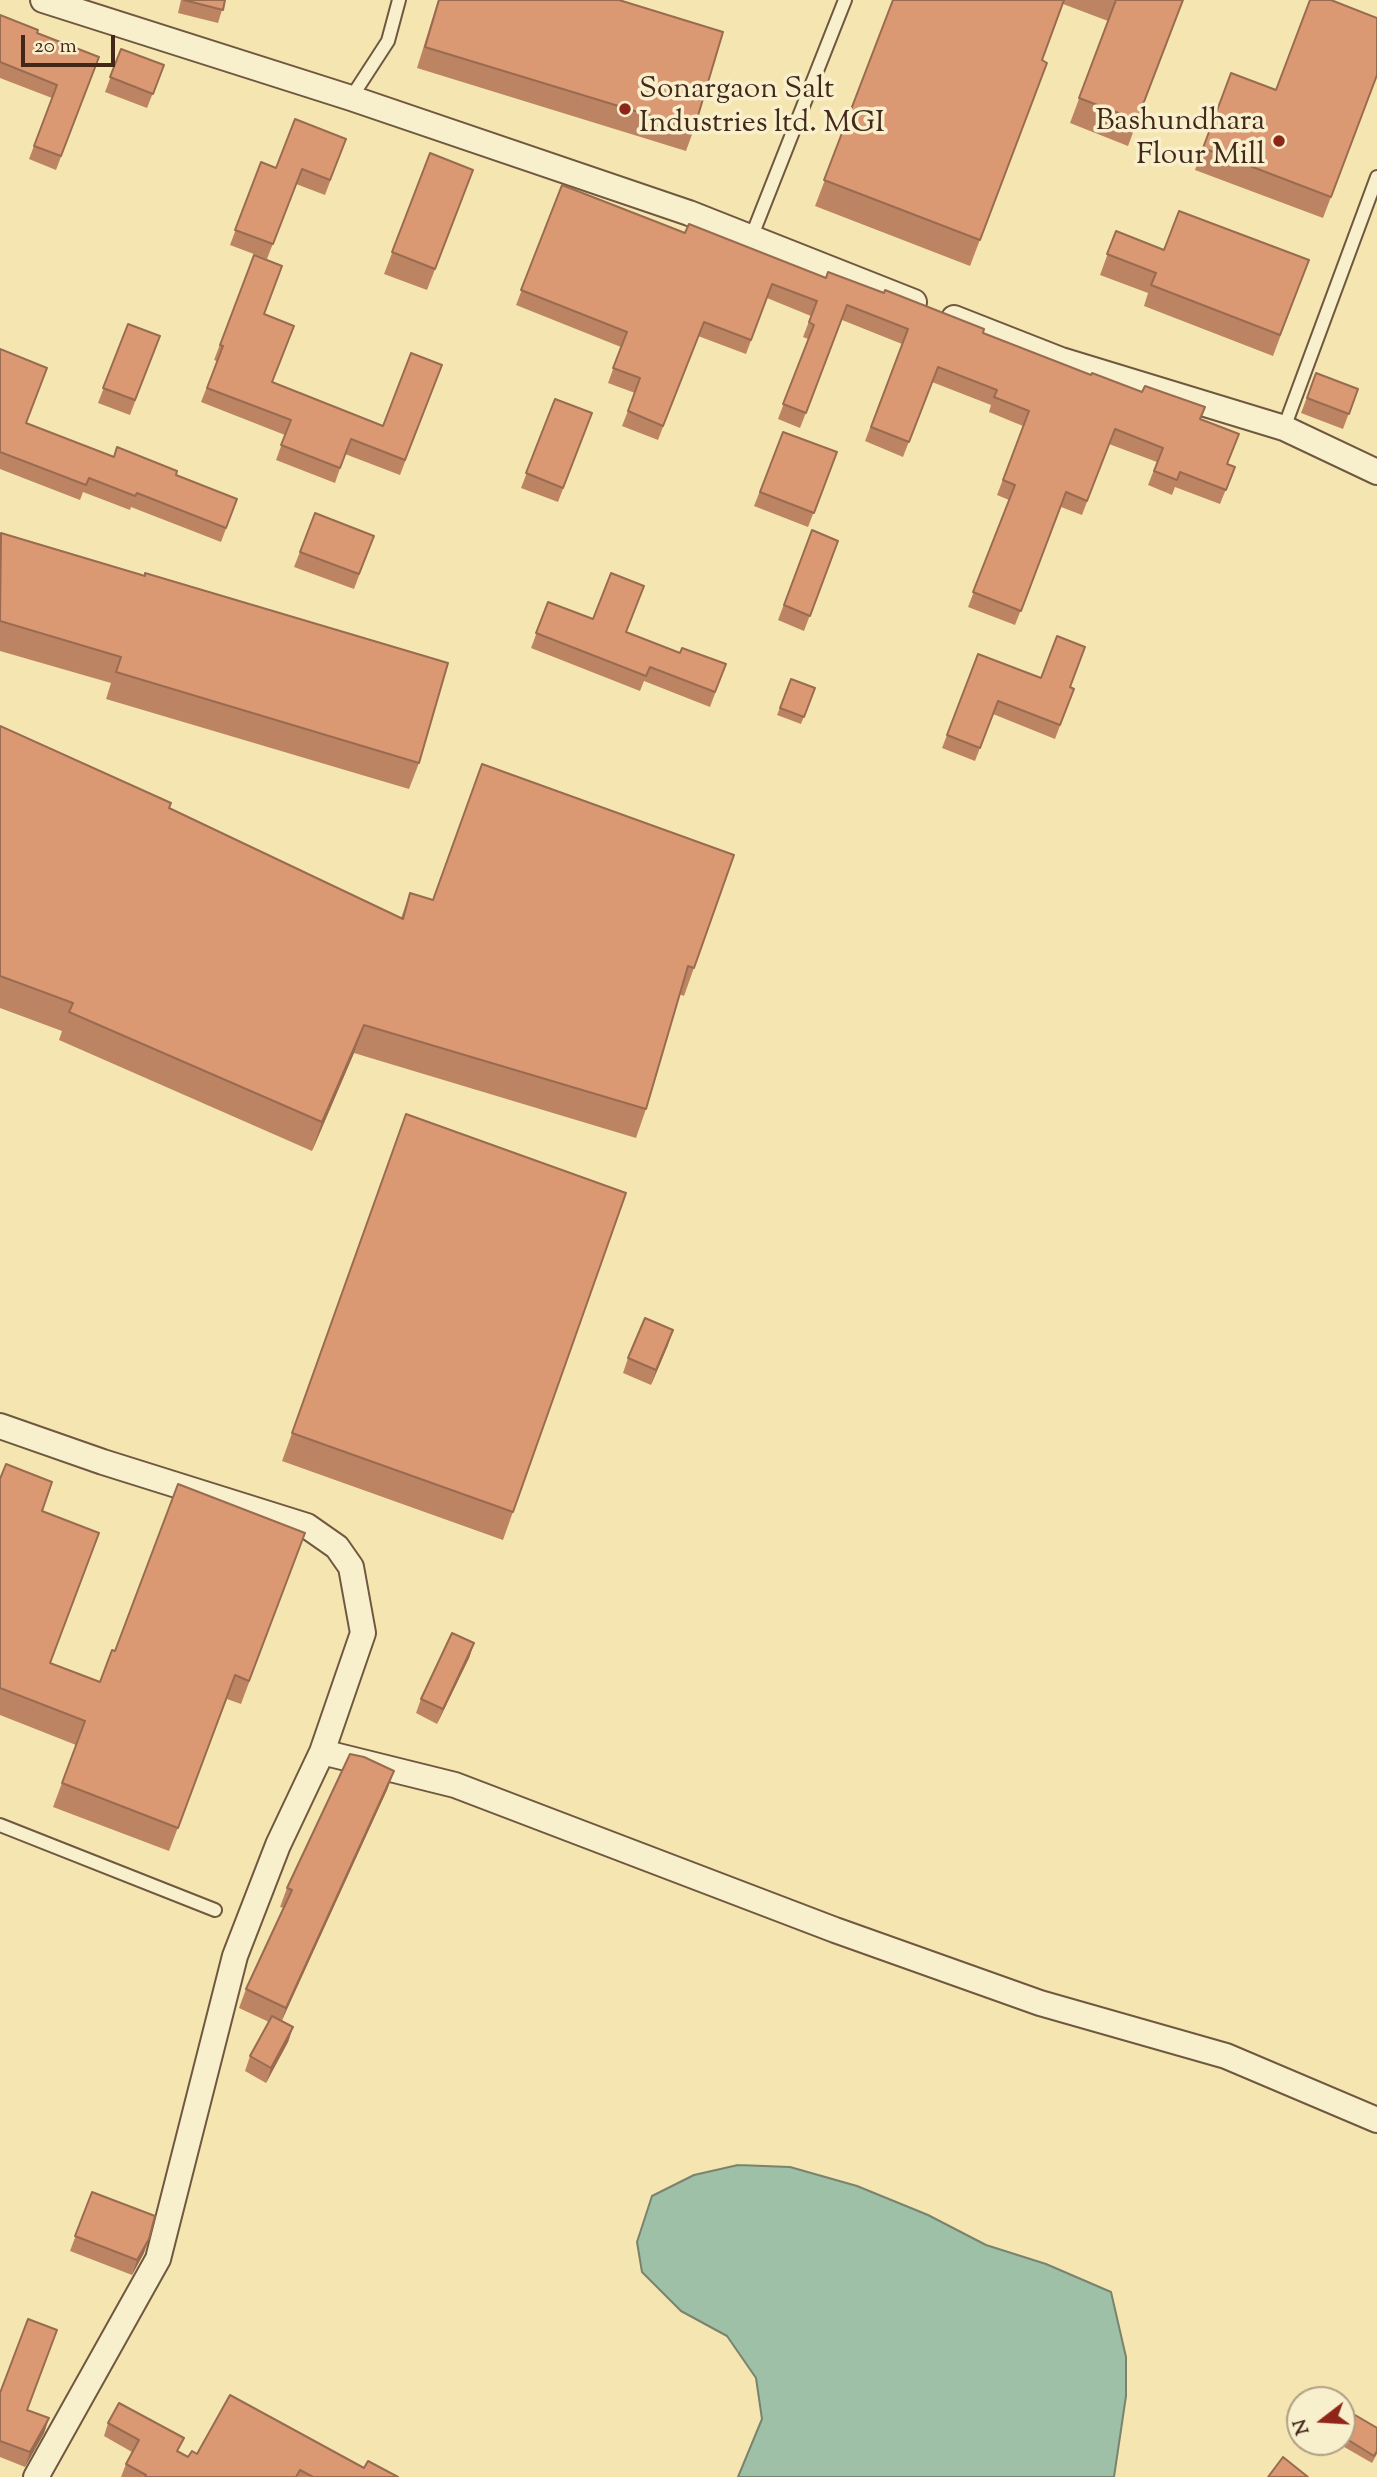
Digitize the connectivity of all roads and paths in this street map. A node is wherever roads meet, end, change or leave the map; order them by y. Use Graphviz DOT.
graph roads {
  1 [pos="43,0"];
  2 [pos="400,0"];
  3 [pos="845,0"];
  4 [pos="351,98"];
  5 [pos="1377,177"];
  6 [pos="751,238"];
  7 [pos="1284,428"];
  8 [pos="1377,472"];
  9 [pos="0,1426"];
  10 [pos="322,1752"];
  11 [pos="0,1825"];
  12 [pos="215,1910"];
  13 [pos="1377,2120"];
  14 [pos="36,2477"];
  1 -- 4 [label="street"];
  2 -- 4 [label="lane"];
  3 -- 6 [label="lane"];
  4 -- 6 [label="street"];
  5 -- 7 [label="lane"];
  6 -- 7 [label="street"];
  7 -- 8 [label="street"];
  9 -- 10 [label="street"];
  10 -- 13 [label="street"];
  10 -- 14 [label="street"];
  11 -- 12 [label="lane"];
}
